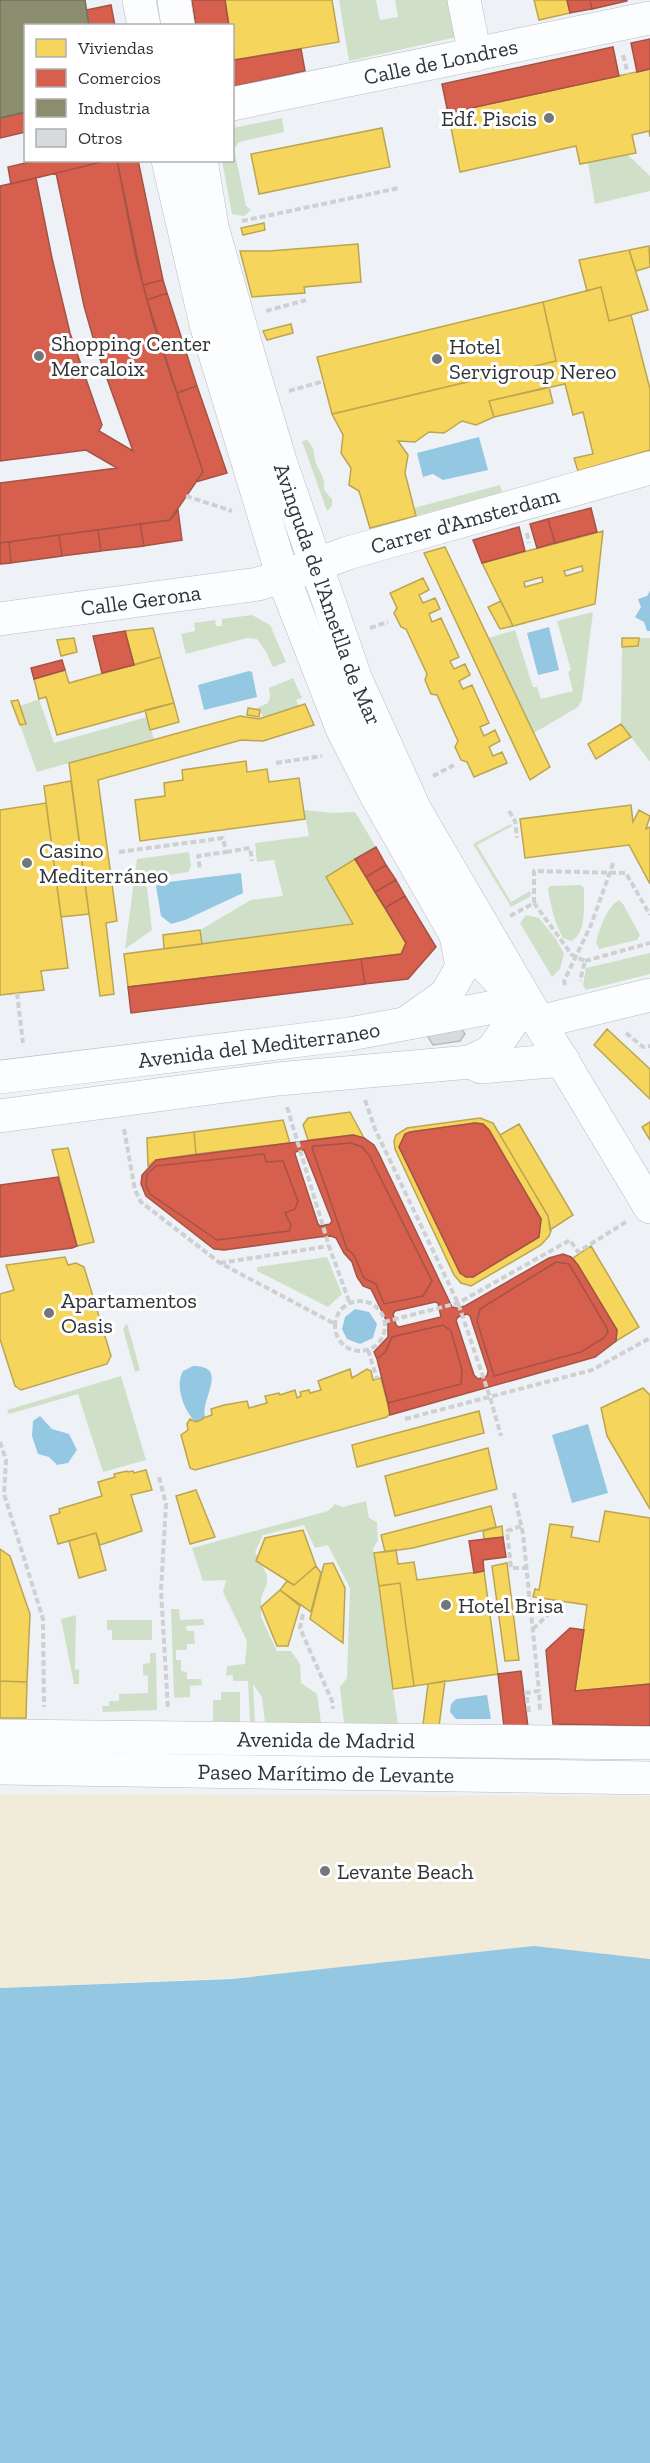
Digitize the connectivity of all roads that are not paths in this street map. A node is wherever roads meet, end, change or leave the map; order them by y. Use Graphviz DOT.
graph roads {
  1 [pos="139,0"];
  2 [pos="174,0"];
  3 [pos="464,0"];
  4 [pos="650,18"];
  5 [pos="144,24"];
  6 [pos="178,24"];
  7 [pos="475,55"];
  8 [pos="234,104"];
  9 [pos="168,162"];
  10 [pos="201,162"];
  11 [pos="650,468"];
  12 [pos="315,565"];
  13 [pos="283,577"];
  14 [pos="0,619"];
  15 [pos="456,935"];
  16 [pos="650,995"];
  17 [pos="476,1011"];
  18 [pos="532,1012"];
  19 [pos="405,1023"];
  20 [pos="500,1038"];
  21 [pos="563,1060"];
  22 [pos="470,1062"];
  23 [pos="13,1076"];
  24 [pos="0,1116"];
  25 [pos="641,1213"];
  26 [pos="0,1736"];
  27 [pos="650,1743"];
  28 [pos="0,1768"];
  29 [pos="650,1778"];
  1 -- 5 [label="street"];
  2 -- 6 [label="street"];
  3 -- 7 [label="street"];
  4 -- 7 [label="street, Calle de Londres"];
  7 -- 8 [label="street, Calle de Londres"];
  9 -- 13 [label="street, Avinguda de l'Ametlla de Mar"];
  10 -- 12 [label="street, Avinguda de l'Ametlla de Mar"];
  11 -- 12 [label="street, Carrer d'Amsterdam"];
  12 -- 13 [label="street, Carrer d'Amsterdam"];
  12 -- 18 [label="street, Avinguda de l'Ametlla de Mar"];
  13 -- 14 [label="street, Calle Gerona"];
  13 -- 15 [label="street, Avinguda de l'Ametlla de Mar"];
  15 -- 18 [label="street, Avinguda de l'Ametlla de Mar"];
  15 -- 19 [label="street, Avinguda de l'Ametlla de Mar"];
  16 -- 18 [label="street, Avenida del Mediterraneo"];
  17 -- 18 [label="street, Avenida del Mediterraneo"];
  17 -- 19 [label="street, Avenida del Mediterraneo"];
  17 -- 20 [label="street"];
  18 -- 20 [label="street, Avenida del Mediterraneo"];
  18 -- 21 [label="street, Avinguda de l'Ametlla de Mar"];
  19 -- 23 [label="street, Avenida del Mediterraneo"];
  20 -- 22 [label="street, Avenida del Mediterraneo"];
  21 -- 22 [label="street"];
  21 -- 25 [label="street, Avinguda de l'Ametlla de Mar"];
  22 -- 24 [label="street, Avenida del Mediterraneo"];
  26 -- 27 [label="street, Avenida de Madrid"];
  28 -- 29 [label="street, Paseo Marítimo de Levante"];
}
